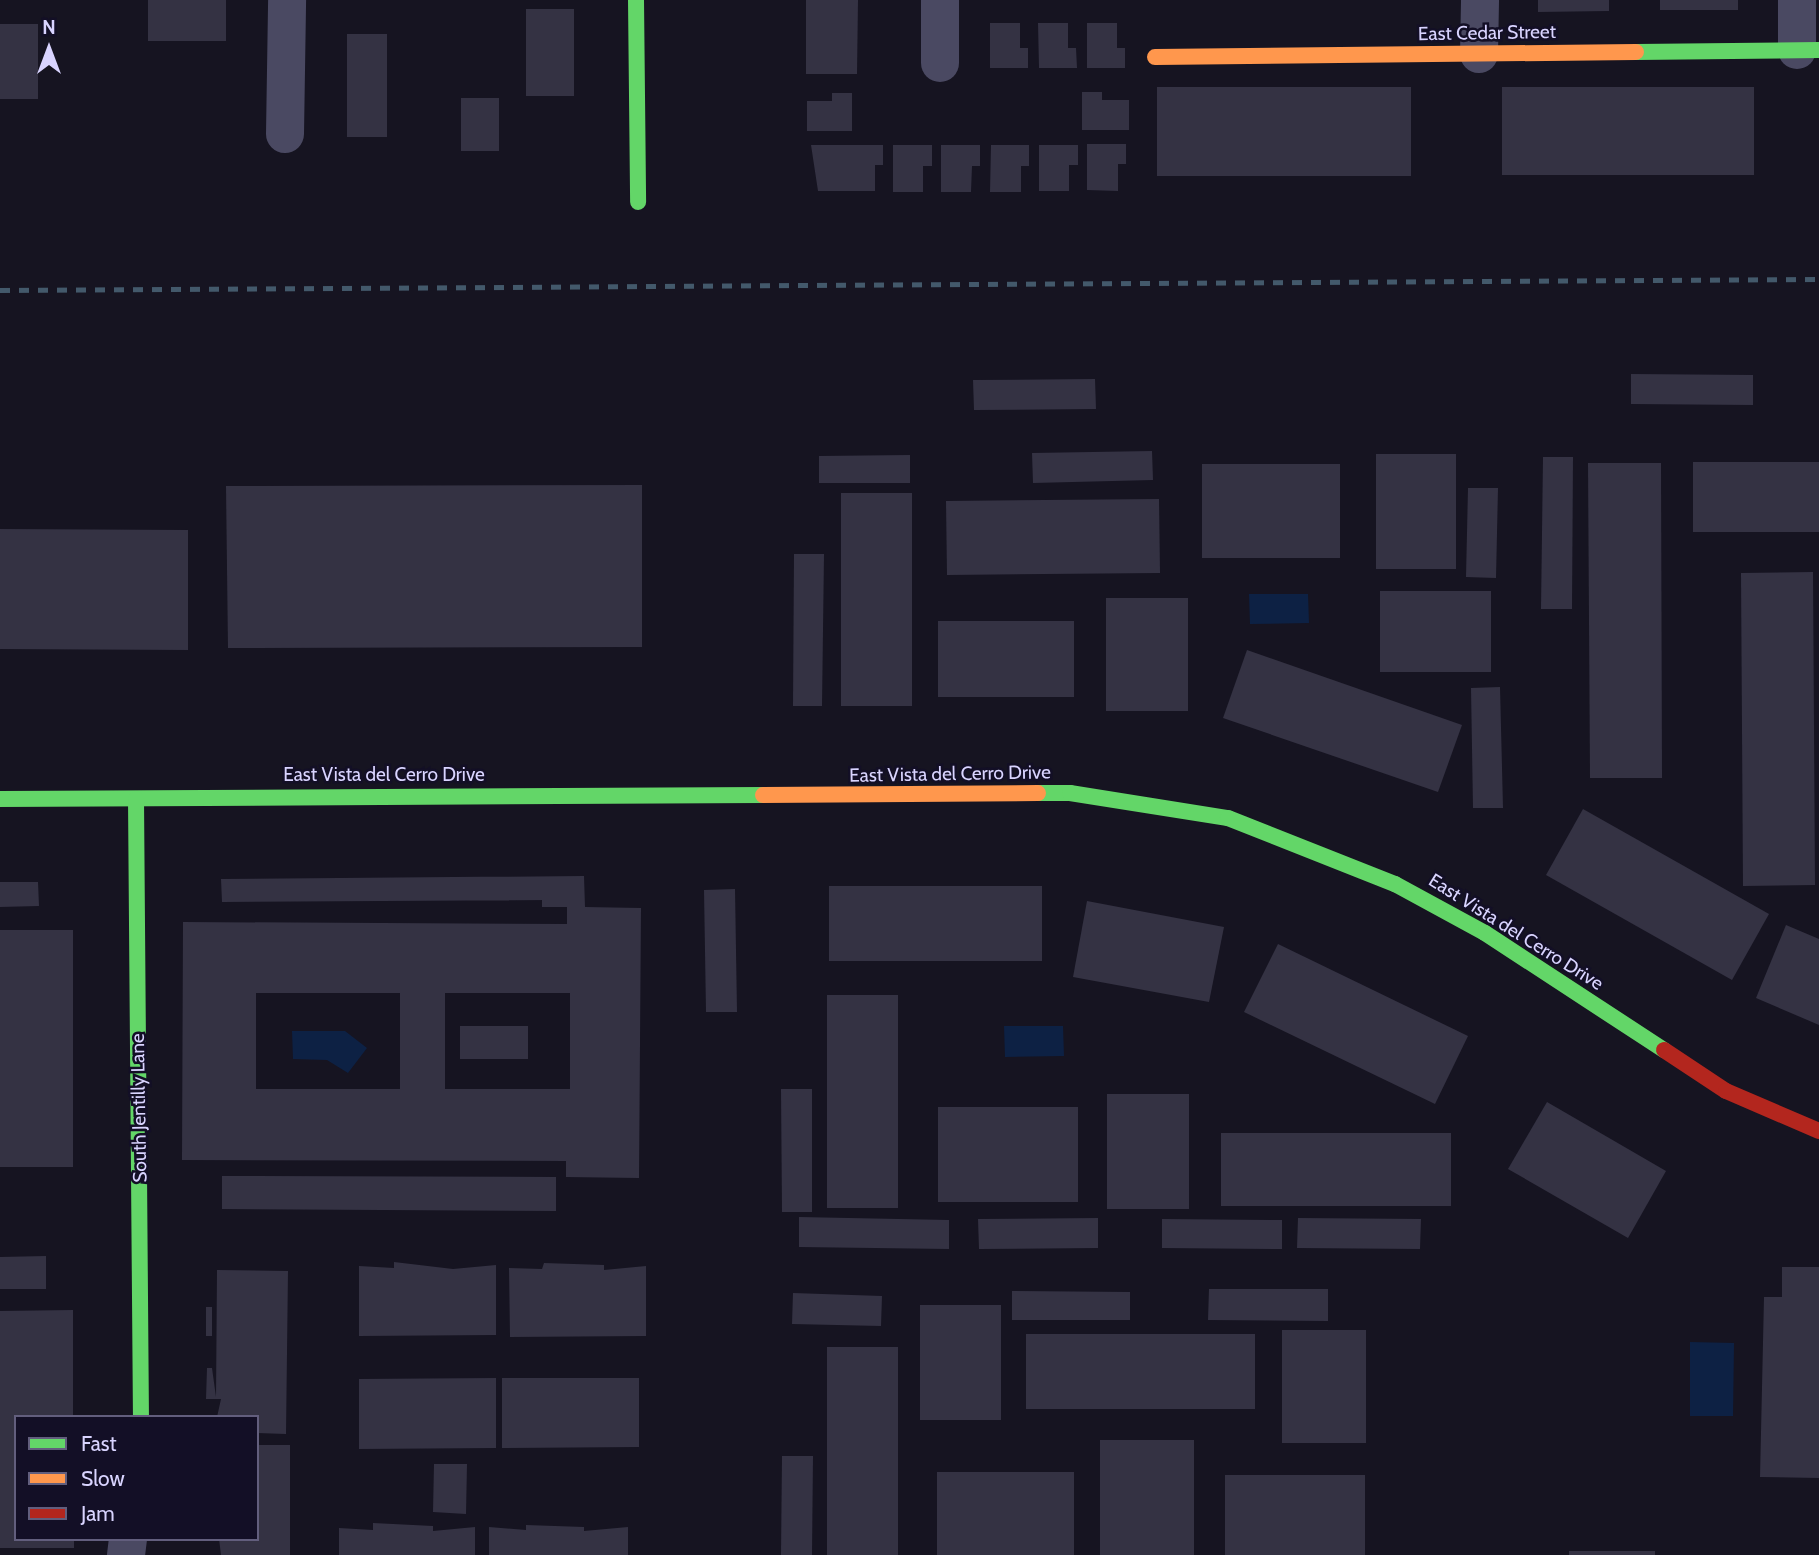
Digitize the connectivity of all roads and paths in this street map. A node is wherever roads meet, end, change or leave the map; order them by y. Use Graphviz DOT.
graph roads {
  1 [pos="287,0"];
  2 [pos="636,0"];
  3 [pos="940,0"];
  4 [pos="1480,0"];
  5 [pos="1797,0"];
  6 [pos="1808,50"];
  7 [pos="1479,54"];
  8 [pos="1155,57"];
  9 [pos="940,63"];
  10 [pos="285,134"];
  11 [pos="638,202"];
  12 [pos="0,799"];
  13 [pos="136,799"];
  14 [pos="1819,1131"];
  15 [pos="141,1415"];
  1 -- 10 [label="street"];
  2 -- 11 [label="street"];
  3 -- 9 [label="street"];
  4 -- 7 [label="street"];
  5 -- 6 [label="street"];
  6 -- 7 [label="street, East Cedar Street"];
  7 -- 8 [label="street, East Cedar Street"];
  12 -- 13 [label="street, East Vista del Cerro Drive"];
  13 -- 14 [label="street, East Vista del Cerro Drive"];
  13 -- 15 [label="street, South Jentilly Lane"];
}
